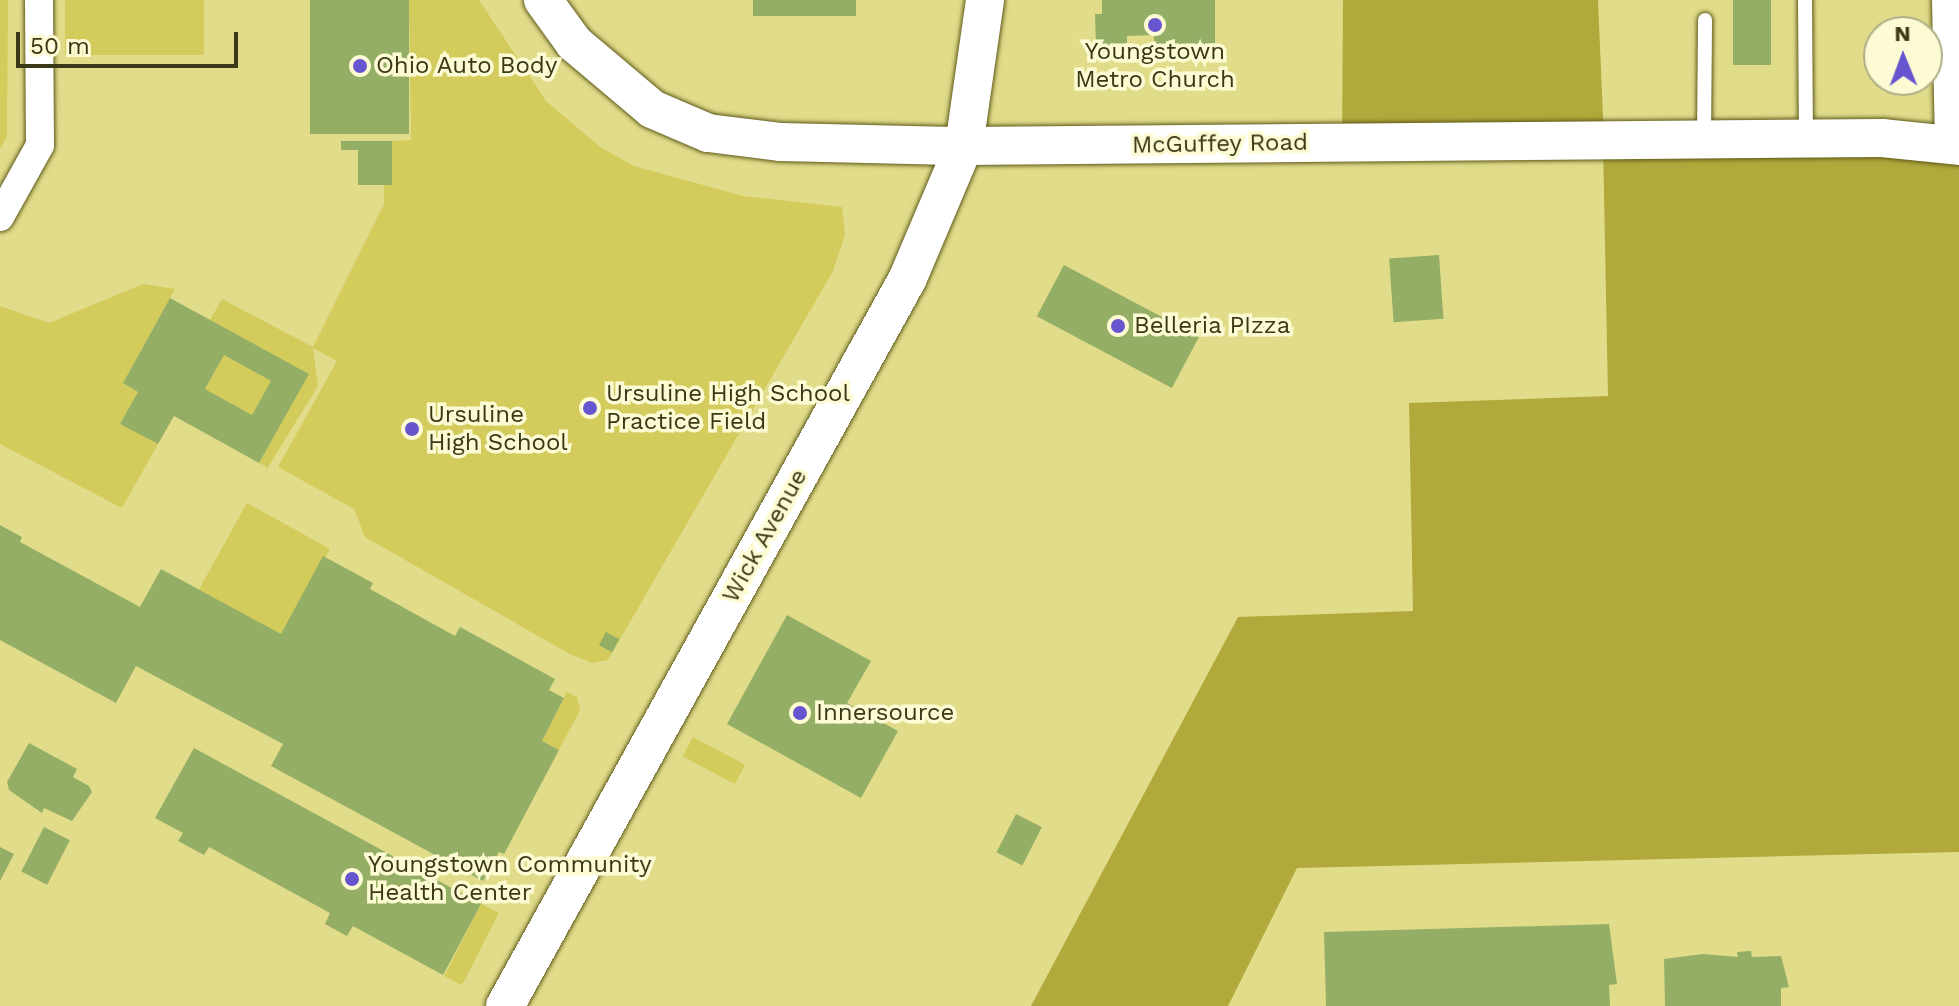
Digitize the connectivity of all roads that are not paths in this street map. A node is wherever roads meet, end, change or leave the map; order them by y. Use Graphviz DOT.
graph roads {
  1 [pos="39,0"];
  2 [pos="543,0"];
  3 [pos="985,0"];
  4 [pos="1805,0"];
  5 [pos="1946,0"];
  6 [pos="1705,20"];
  7 [pos="1806,139"];
  8 [pos="1704,140"];
  9 [pos="1956,143"];
  10 [pos="964,146"];
  11 [pos="0,217"];
  12 [pos="505,1006"];
  1 -- 11 [label="street"];
  2 -- 10 [label="main road, McGuffey Road"];
  3 -- 10 [label="main road, Wick Avenue"];
  4 -- 7 [label="lane"];
  5 -- 9 [label="street"];
  6 -- 8 [label="lane"];
  7 -- 8 [label="main road, McGuffey Road"];
  7 -- 9 [label="main road, McGuffey Road"];
  8 -- 10 [label="main road, McGuffey Road"];
  10 -- 12 [label="main road, Wick Avenue"];
}
